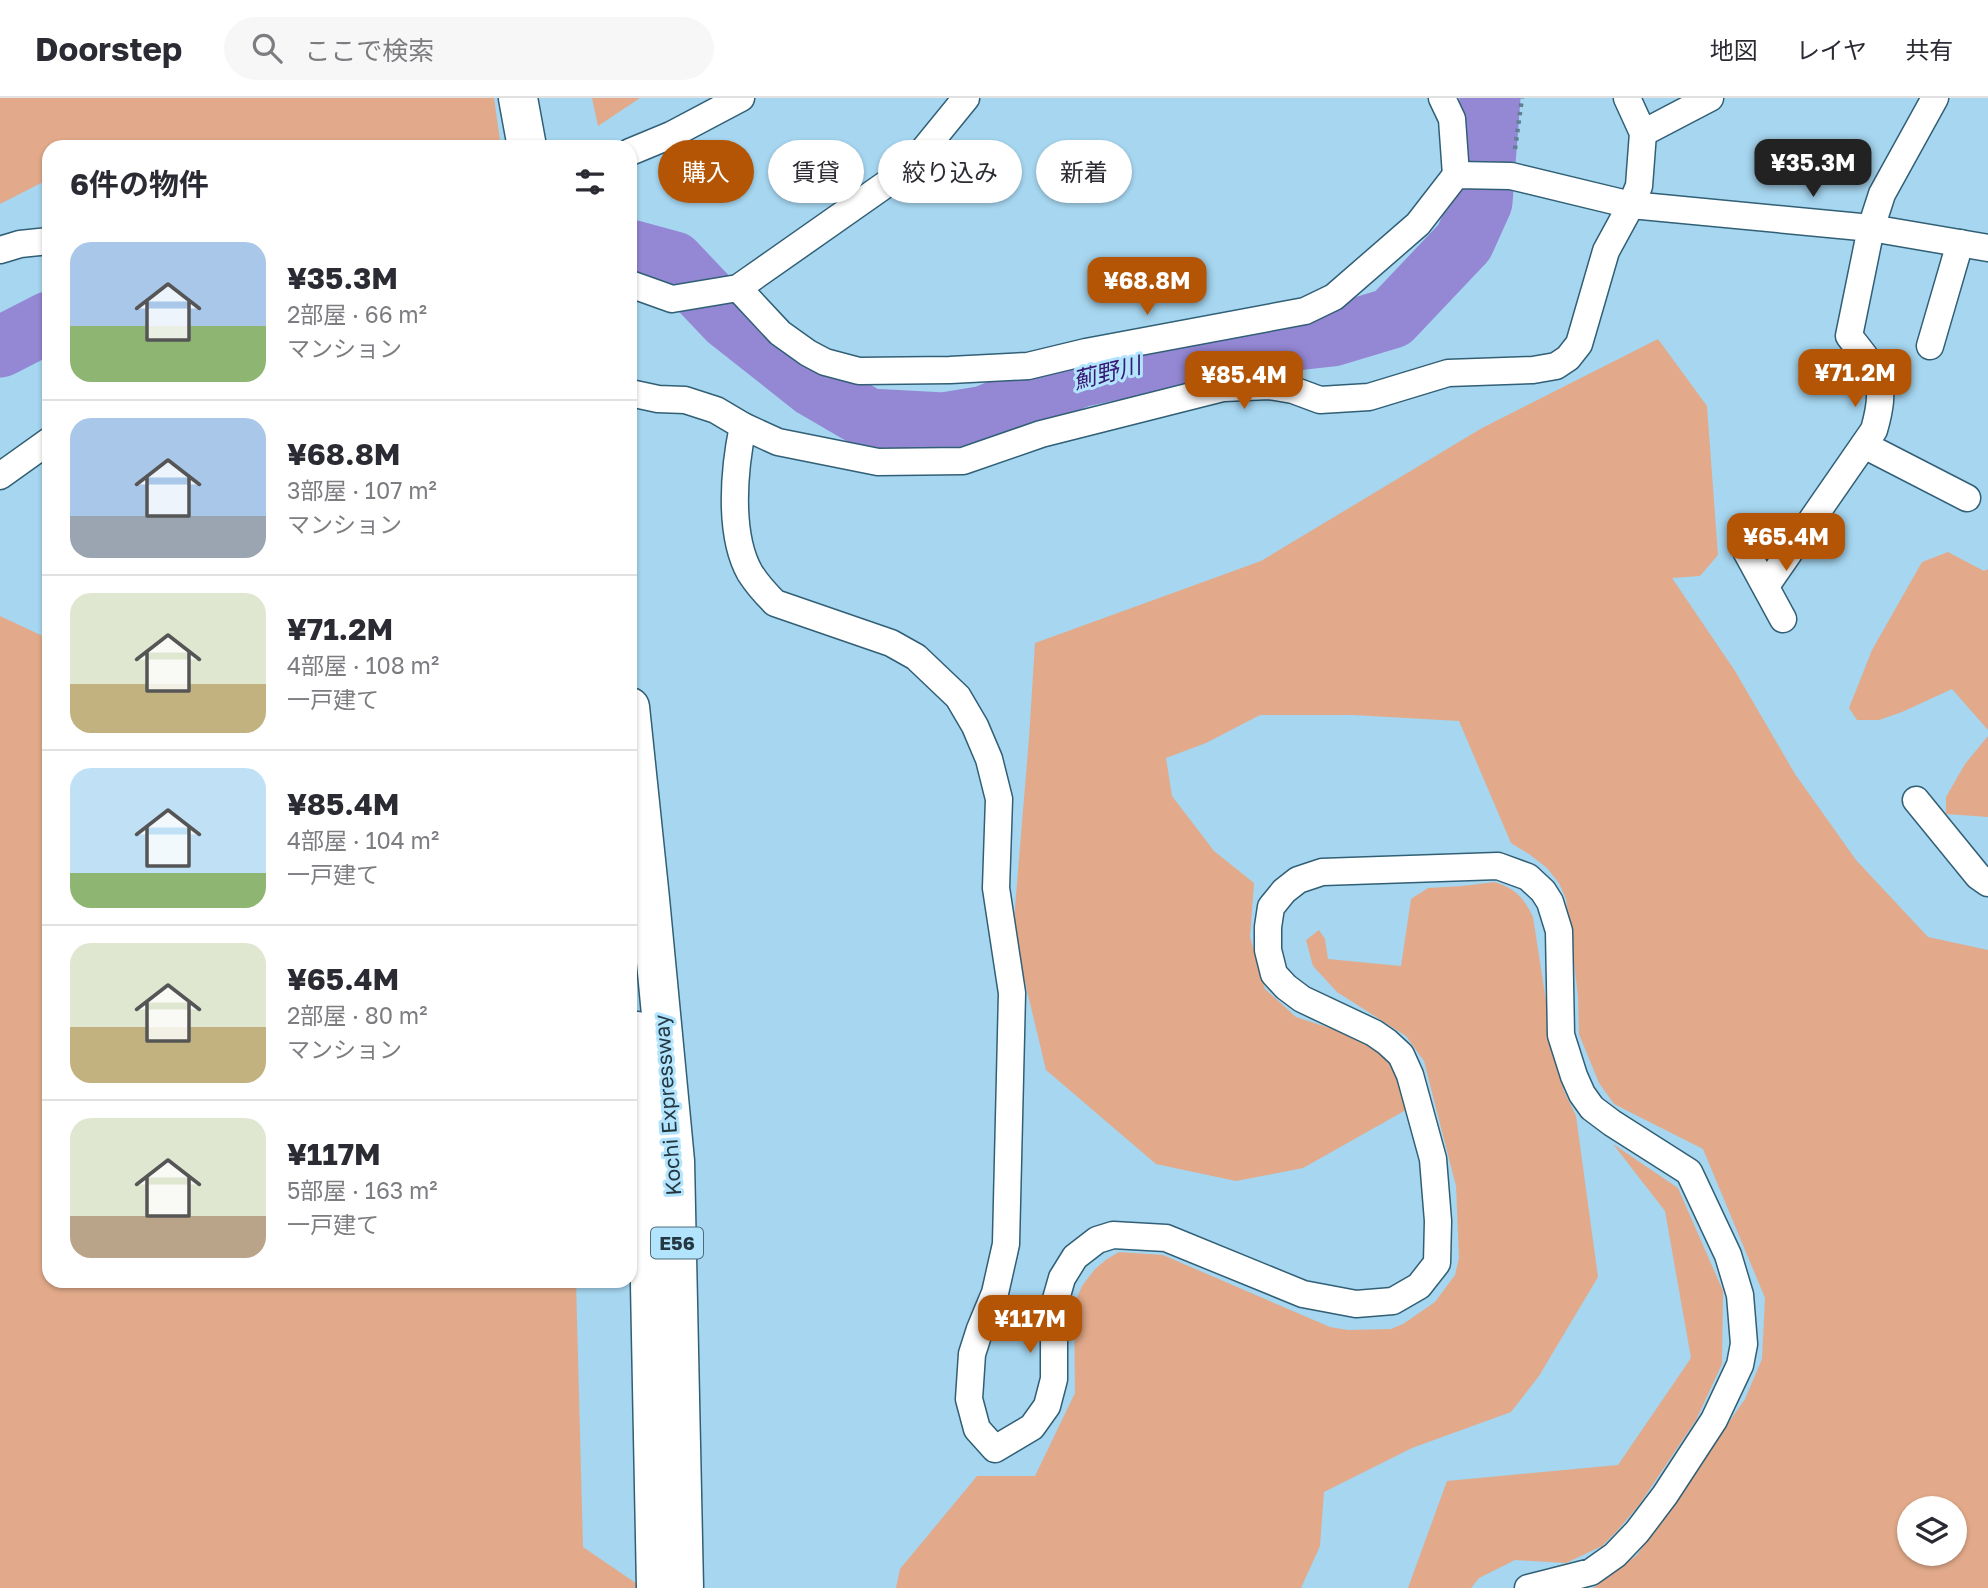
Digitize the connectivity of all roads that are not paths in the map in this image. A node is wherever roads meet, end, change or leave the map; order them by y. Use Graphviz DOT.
graph roads {
  1 [pos="518,98"];
  2 [pos="544,98"];
  3 [pos="741,98"];
  4 [pos="966,98"];
  5 [pos="1442,98"];
  6 [pos="1628,98"];
  7 [pos="1710,98"];
  8 [pos="1935,98"];
  9 [pos="1643,133"];
  10 [pos="526,140"];
  11 [pos="552,140"];
  12 [pos="637,149"];
  13 [pos="1456,175"];
  14 [pos="1631,205"];
  15 [pos="1871,228"];
  16 [pos="42,242"];
  17 [pos="1960,243"];
  18 [pos="1988,248"];
  19 [pos="0,250"];
  20 [pos="637,286"];
  21 [pos="738,288"];
  22 [pos="1930,346"];
  23 [pos="637,394"];
  24 [pos="743,426"];
  25 [pos="1864,445"];
  26 [pos="42,446"];
  27 [pos="0,476"];
  28 [pos="1968,498"];
  29 [pos="1746,551"];
  30 [pos="1766,586"];
  31 [pos="1783,619"];
  32 [pos="637,774"];
  33 [pos="1916,800"];
  34 [pos="1988,883"];
  35 [pos="637,1035"];
  36 [pos="656,1588"];
  37 [pos="684,1588"];
  38 [pos="1528,1588"];
  1 -- 10 [label="highway"];
  2 -- 11 [label="highway"];
  3 -- 12 [label="street"];
  4 -- 21 [label="street"];
  5 -- 13 [label="street"];
  6 -- 9 [label="street"];
  7 -- 9 [label="street"];
  8 -- 15 [label="street"];
  9 -- 14 [label="street"];
  13 -- 14 [label="street"];
  13 -- 21 [label="street"];
  14 -- 15 [label="street"];
  14 -- 24 [label="street"];
  15 -- 17 [label="street"];
  15 -- 25 [label="street"];
  16 -- 19 [label="street"];
  17 -- 18 [label="street"];
  17 -- 22 [label="street"];
  20 -- 21 [label="street"];
  23 -- 24 [label="street"];
  24 -- 38 [label="street"];
  25 -- 28 [label="street"];
  25 -- 30 [label="street"];
  26 -- 27 [label="street"];
  29 -- 30 [label="street"];
  30 -- 31 [label="street"];
  32 -- 37 [label="highway, Kochi Expressway / E56"];
  33 -- 34 [label="street"];
  35 -- 36 [label="highway, Kochi Expressway / E56"];
}
